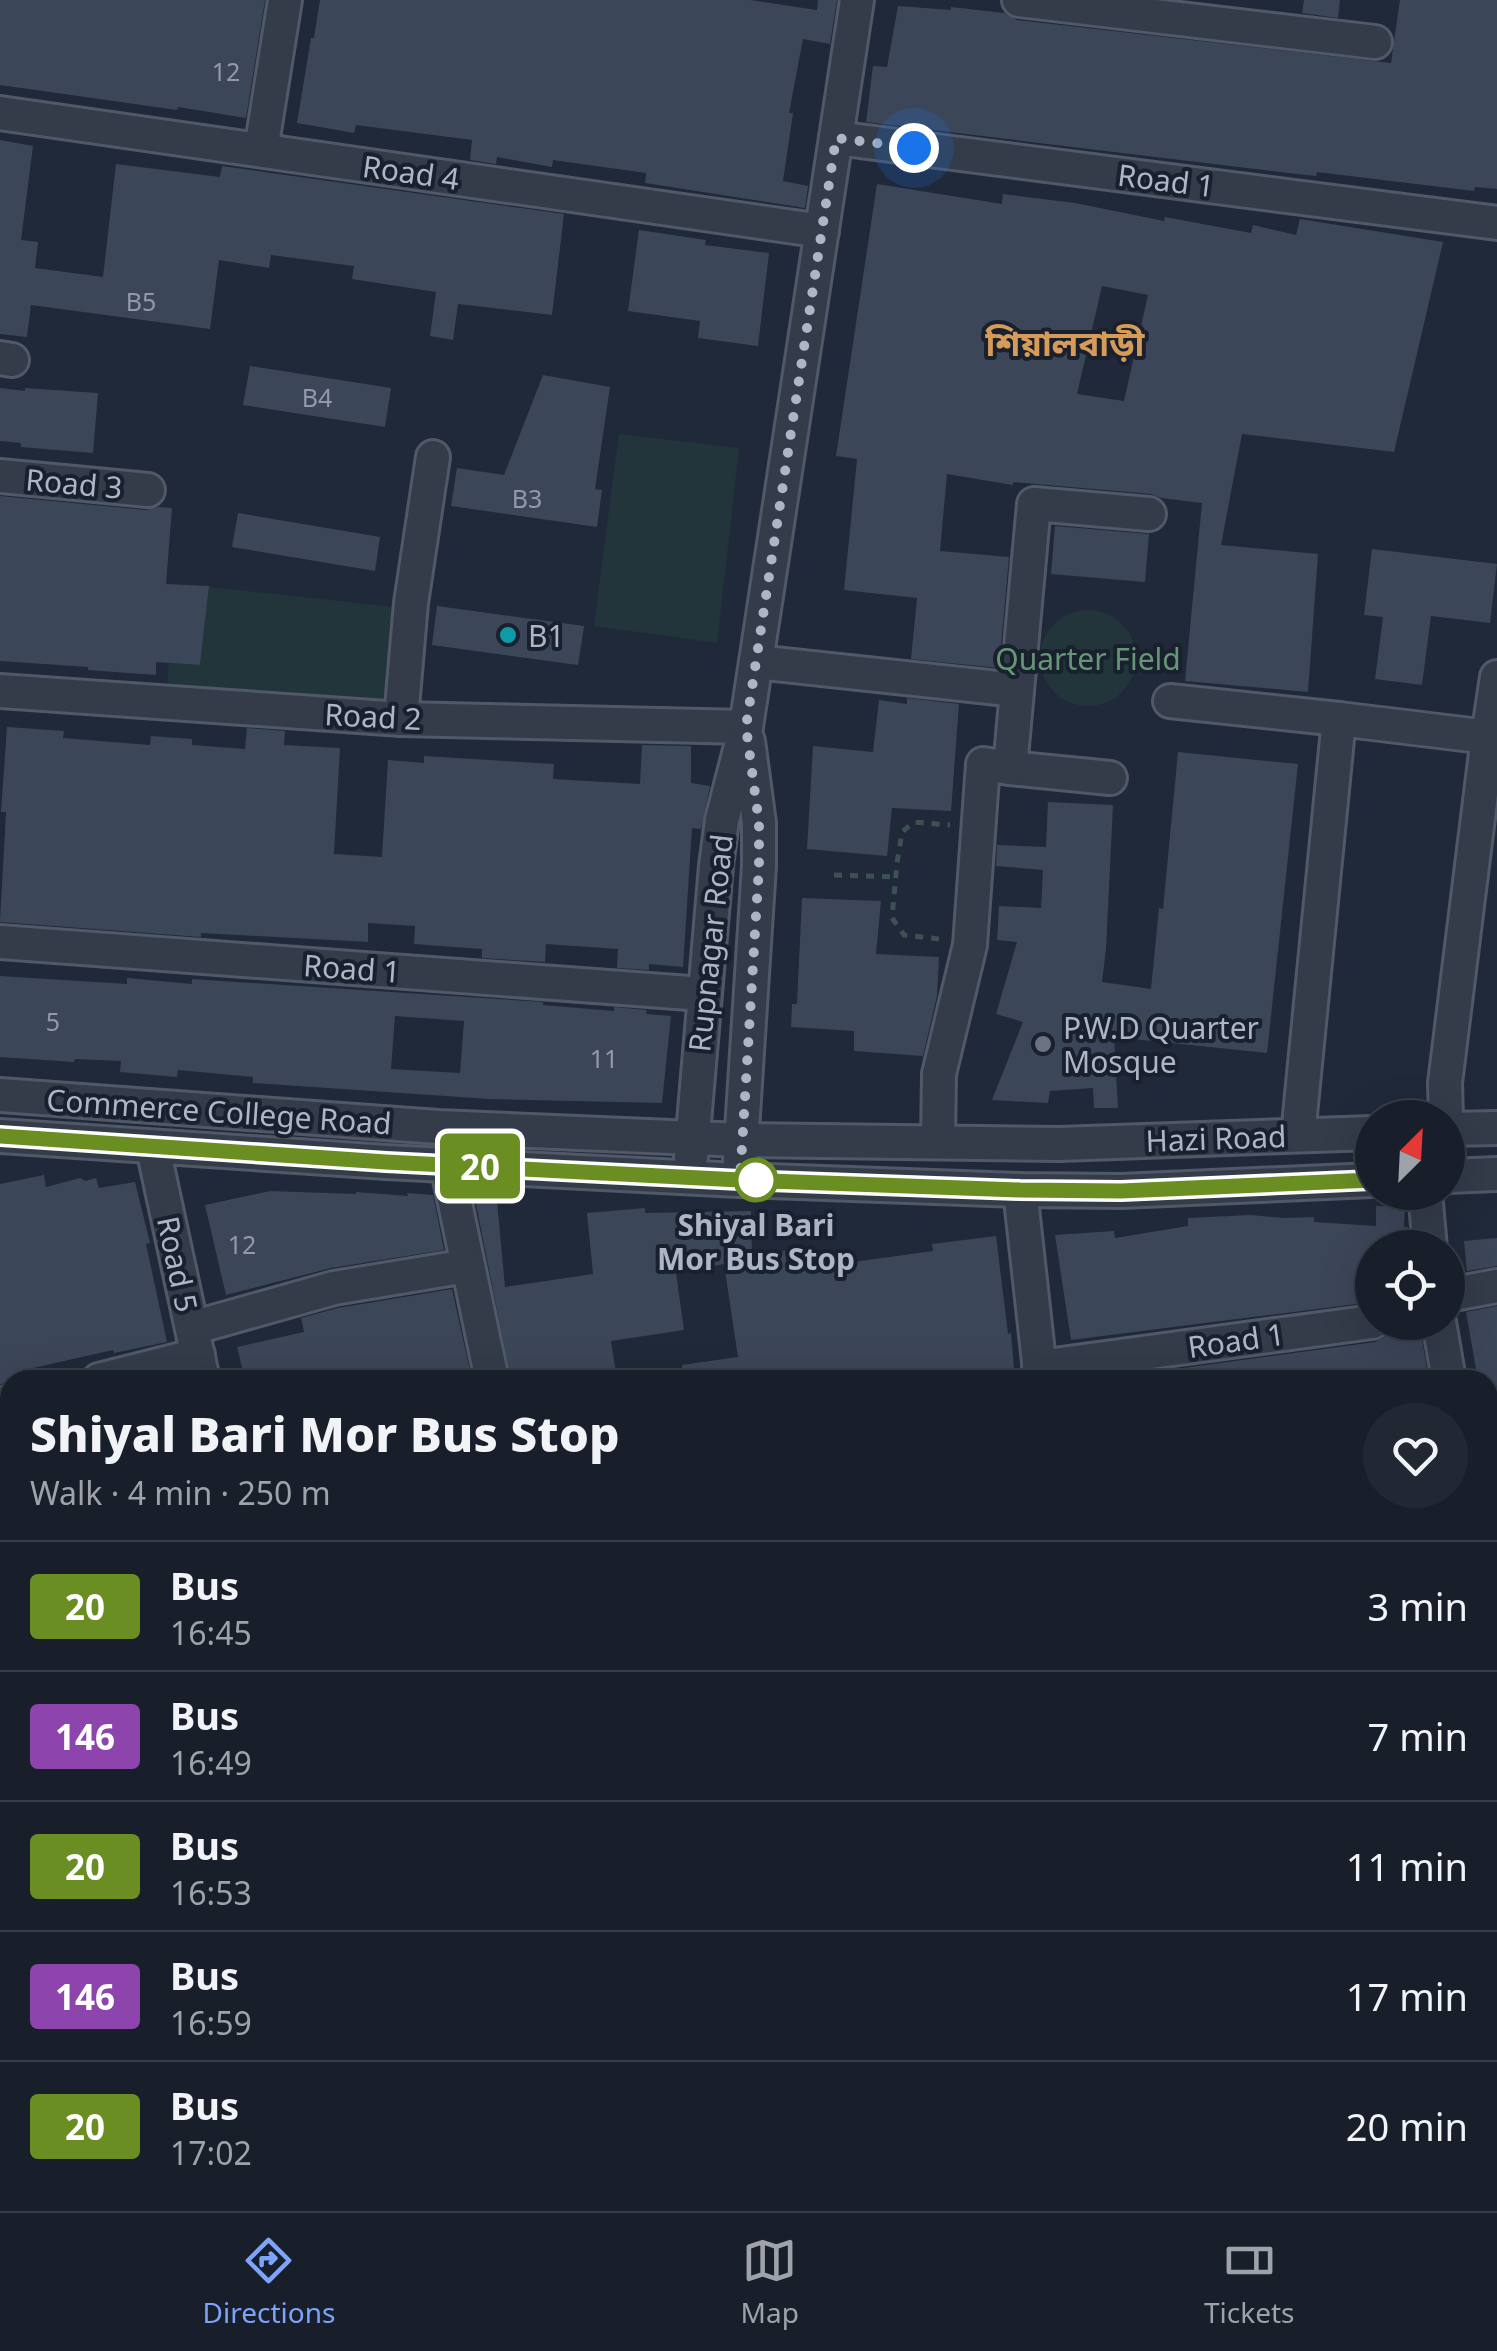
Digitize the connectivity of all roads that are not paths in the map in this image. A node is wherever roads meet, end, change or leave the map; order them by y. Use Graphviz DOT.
graph roads {
  1 [pos="285,0"];
  2 [pos="857,0"];
  3 [pos="1019,0"];
  4 [pos="1374,42"];
  5 [pos="0,113"];
  6 [pos="836,138"];
  7 [pos="260,150"];
  8 [pos="1497,223"];
  9 [pos="822,231"];
  10 [pos="433,457"];
  11 [pos="0,476"];
  12 [pos="148,490"];
  13 [pos="1149,514"];
  14 [pos="756,662"];
  15 [pos="1497,677"];
  16 [pos="1017,690"];
  17 [pos="0,691"];
  18 [pos="1170,701"];
  19 [pos="400,719"];
  20 [pos="1339,719"];
  21 [pos="746,727"];
  22 [pos="1492,738"];
  23 [pos="1010,768"];
  24 [pos="1110,778"];
  25 [pos="0,942"];
  26 [pos="703,994"];
  27 [pos="0,1095"];
  28 [pos="1445,1100"];
  29 [pos="1497,1128"];
  30 [pos="1465,1129"];
  31 [pos="1355,1133"];
  32 [pos="1298,1135"];
  33 [pos="0,1136"];
  34 [pos="692,1138"];
  35 [pos="741,1140"];
  36 [pos="938,1142"];
  37 [pos="153,1148"];
  38 [pos="447,1164"];
  39 [pos="1497,1174"];
  40 [pos="1465,1175"];
  41 [pos="690,1177"];
  42 [pos="740,1180"];
  43 [pos="1355,1181"];
  44 [pos="1020,1190"];
  45 [pos="467,1266"];
  46 [pos="1497,1286"];
  47 [pos="1465,1292"];
  48 [pos="1355,1325"];
  49 [pos="1442,1340"];
  50 [pos="198,1355"];
  51 [pos="139,1370"];
  52 [pos="490,1370"];
  53 [pos="1040,1370"];
  54 [pos="1066,1370"];
  55 [pos="1447,1370"];
  1 -- 7 [label="street"];
  2 -- 6 [label="street, Rupnagar Road"];
  3 -- 4 [label="street"];
  5 -- 7 [label="street, Road 4"];
  6 -- 8 [label="street, Road 1"];
  6 -- 9 [label="street, Rupnagar Road"];
  7 -- 9 [label="street, Road 4"];
  9 -- 14 [label="street, Rupnagar Road"];
  10 -- 19 [label="street"];
  11 -- 12 [label="street, Road 3"];
  13 -- 16 [label="street"];
  14 -- 16 [label="street"];
  14 -- 21 [label="street, Rupnagar Road"];
  15 -- 22 [label="street"];
  16 -- 23 [label="street"];
  17 -- 19 [label="street, Road 2"];
  18 -- 20 [label="street"];
  19 -- 21 [label="street, Road 2"];
  20 -- 22 [label="street"];
  20 -- 32 [label="street"];
  21 -- 26 [label="street, Rupnagar Road"];
  21 -- 35 [label="street"];
  22 -- 28 [label="street"];
  23 -- 24 [label="street"];
  23 -- 36 [label="street"];
  25 -- 26 [label="street, Road 1"];
  26 -- 34 [label="street, Rupnagar Road"];
  27 -- 34 [label="street, Commerce College Road"];
  29 -- 30 [label="street"];
  31 -- 32 [label="street, Hazi Road"];
  32 -- 36 [label="street, Hazi Road"];
  33 -- 37 [label="street, Hazi Road"];
  34 -- 35 [label="street, Commerce College Road"];
  34 -- 41 [label="street, Rupnagar Road"];
  35 -- 36 [label="street, Hazi Road"];
  35 -- 42 [label="street"];
  37 -- 38 [label="street, Hazi Road"];
  37 -- 50 [label="street, Road 5"];
  38 -- 41 [label="street, Hazi Road"];
  38 -- 45 [label="street"];
  39 -- 40 [label="street"];
  41 -- 42 [label="street, Hazi Road"];
  42 -- 44 [label="street, Hazi Road"];
  43 -- 44 [label="street, Hazi Road"];
  44 -- 53 [label="street"];
  45 -- 50 [label="street"];
  45 -- 52 [label="street"];
  46 -- 47 [label="street"];
  48 -- 54 [label="street, Road 1"];
  49 -- 55 [label="street"];
  50 -- 51 [label="street"];
}
